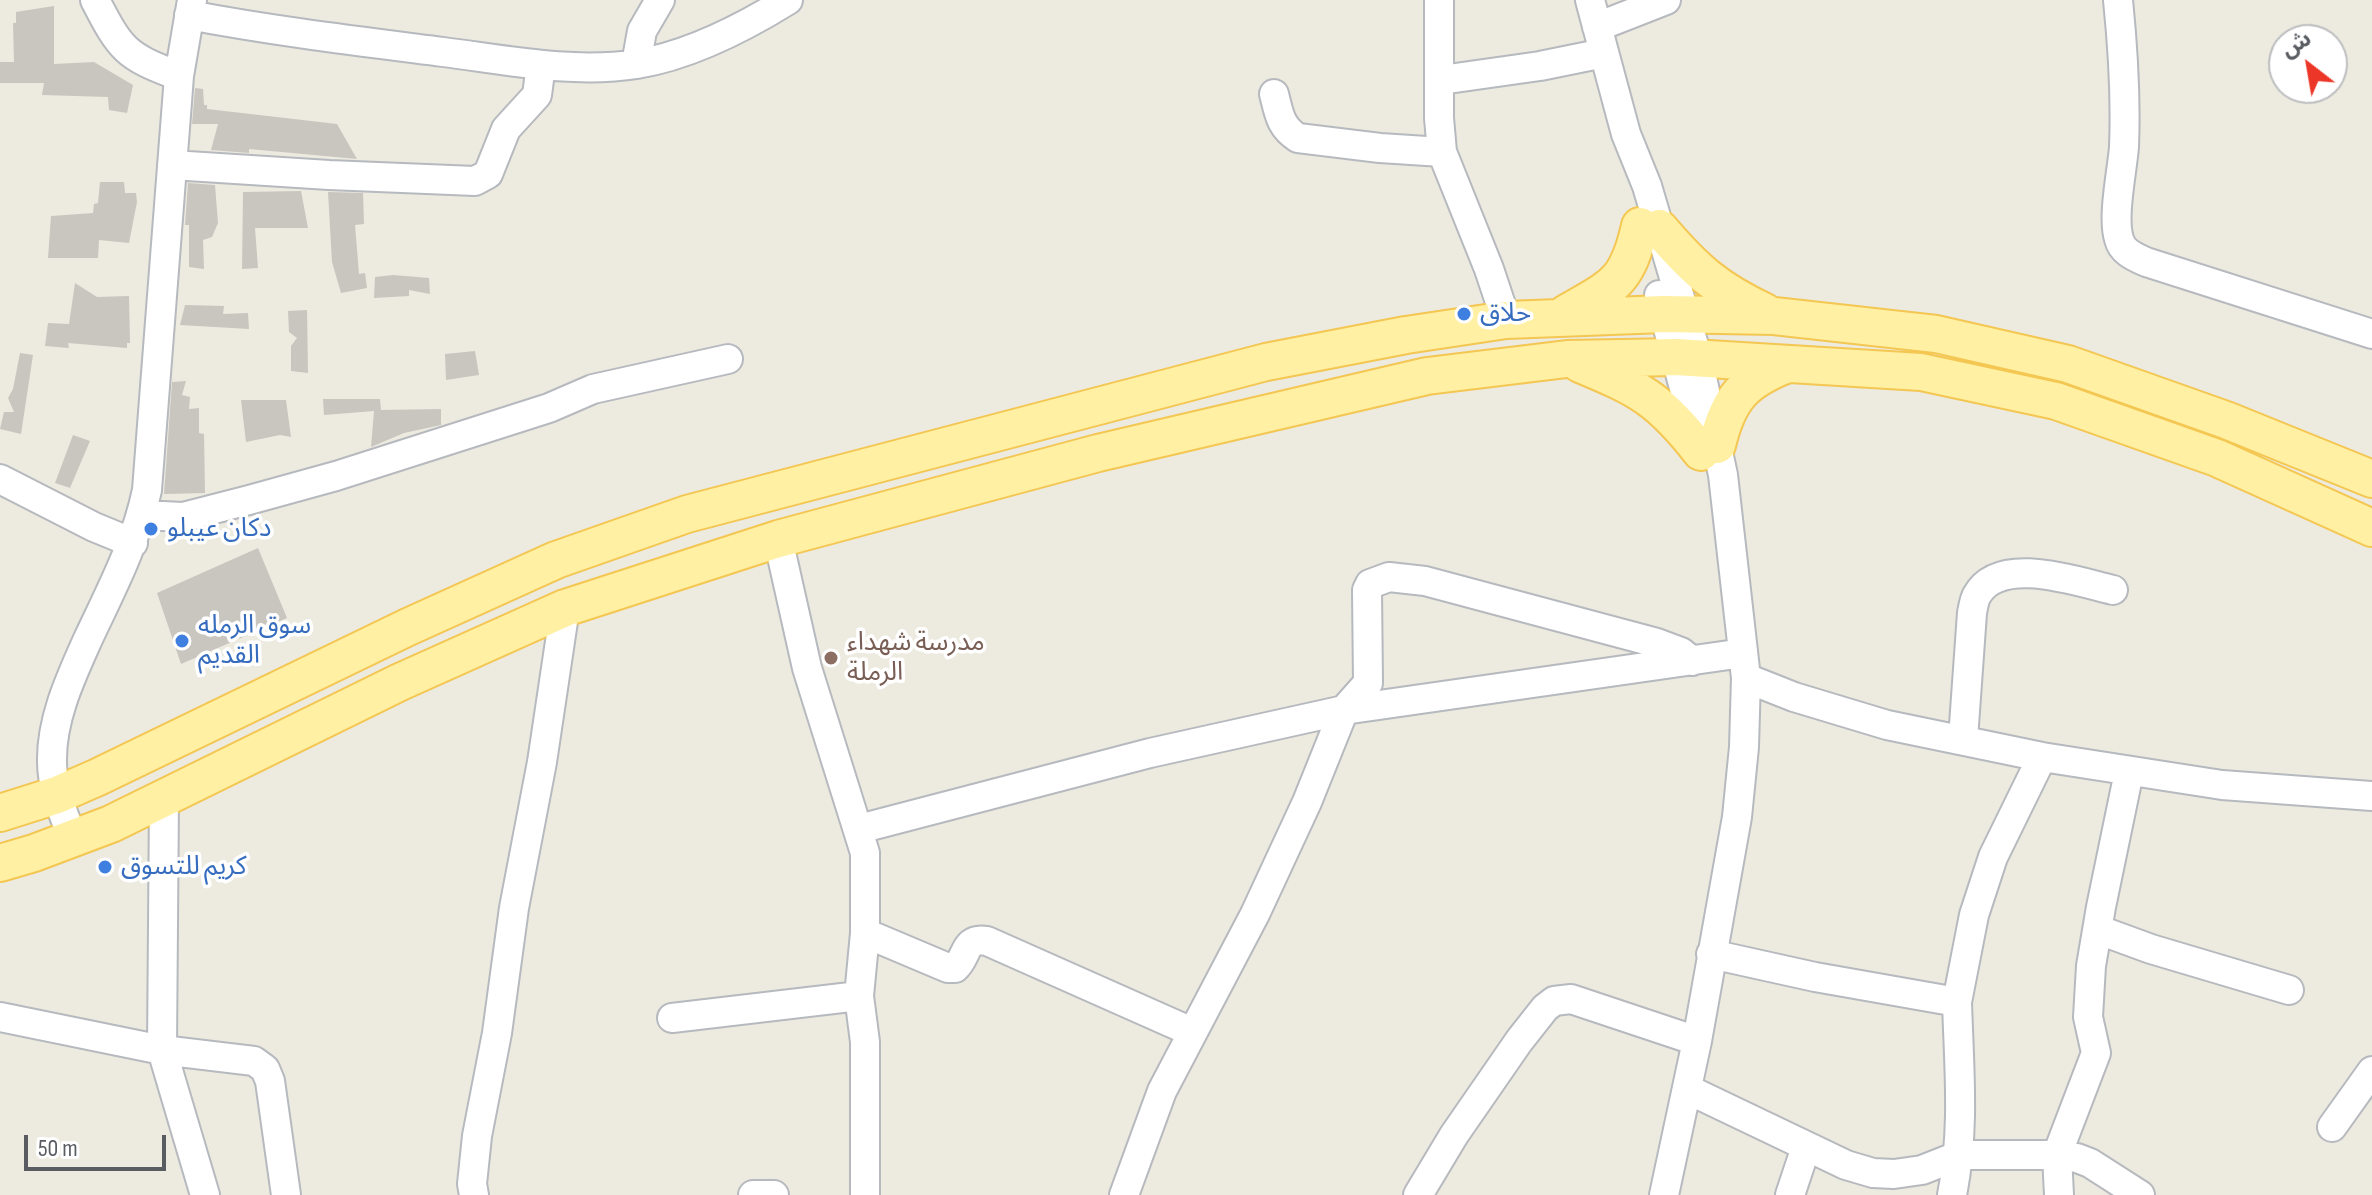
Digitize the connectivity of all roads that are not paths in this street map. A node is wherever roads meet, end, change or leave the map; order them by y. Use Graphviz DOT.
graph roads {
  1 [pos="95,0"];
  2 [pos="660,0"];
  3 [pos="788,0"];
  4 [pos="1439,0"];
  5 [pos="1666,0"];
  6 [pos="2118,0"];
  7 [pos="190,7"];
  8 [pos="1597,27"];
  9 [pos="636,64"];
  10 [pos="541,65"];
  11 [pos="179,76"];
  12 [pos="1441,80"];
  13 [pos="1274,94"];
  14 [pos="1442,152"];
  15 [pos="172,165"];
  16 [pos="1650,227"];
  17 [pos="1674,314"];
  18 [pos="1560,316"];
  19 [pos="1774,316"];
  20 [pos="1506,320"];
  21 [pos="2372,334"];
  22 [pos="1687,358"];
  23 [pos="728,359"];
  24 [pos="1567,359"];
  25 [pos="1791,363"];
  26 [pos="1709,448"];
  27 [pos="0,479"];
  28 [pos="2372,479"];
  29 [pos="142,515"];
  30 [pos="2372,528"];
  31 [pos="778,539"];
  32 [pos="133,543"];
  33 [pos="2113,590"];
  34 [pos="565,608"];
  35 [pos="1692,661"];
  36 [pos="1744,665"];
  37 [pos="1344,710"];
  38 [pos="1963,739"];
  39 [pos="2042,757"];
  40 [pos="2129,772"];
  41 [pos="57,795"];
  42 [pos="2372,796"];
  43 [pos="164,799"];
  44 [pos="0,813"];
  45 [pos="859,829"];
  46 [pos="73,839"];
  47 [pos="0,863"];
  48 [pos="2099,930"];
  49 [pos="865,933"];
  50 [pos="1711,954"];
  51 [pos="2289,990"];
  52 [pos="859,996"];
  53 [pos="1957,1002"];
  54 [pos="0,1017"];
  55 [pos="672,1018"];
  56 [pos="1192,1032"];
  57 [pos="1697,1041"];
  58 [pos="162,1050"];
  59 [pos="2372,1071"];
  60 [pos="1687,1089"];
  61 [pos="2332,1127"];
  62 [pos="1806,1147"];
  63 [pos="1960,1155"];
  64 [pos="2057,1155"];
  65 [pos="205,1195"];
  66 [pos="286,1195"];
  67 [pos="474,1195"];
  68 [pos="753,1195"];
  69 [pos="774,1195"];
  70 [pos="865,1195"];
  71 [pos="1124,1195"];
  72 [pos="1418,1195"];
  73 [pos="1664,1195"];
  74 [pos="1790,1195"];
  75 [pos="1952,1195"];
  76 [pos="2059,1195"];
  77 [pos="2140,1195"];
  1 -- 11 [label="street"];
  2 -- 9 [label="street"];
  3 -- 9 [label="street"];
  4 -- 12 [label="street"];
  5 -- 8 [label="street"];
  6 -- 21 [label="street"];
  7 -- 10 [label="street"];
  7 -- 11 [label="street"];
  8 -- 12 [label="street"];
  8 -- 16 [label="street"];
  9 -- 10 [label="street"];
  10 -- 15 [label="street"];
  11 -- 15 [label="street"];
  12 -- 14 [label="street"];
  13 -- 14 [label="street"];
  14 -- 20 [label="street"];
  15 -- 29 [label="street"];
  16 -- 17 [label="street"];
  16 -- 18 [label="main road"];
  16 -- 19 [label="main road"];
  17 -- 18 [label="main road"];
  17 -- 19 [label="main road"];
  17 -- 22 [label="street"];
  18 -- 20 [label="main road"];
  19 -- 28 [label="main road"];
  20 -- 41 [label="main road"];
  22 -- 24 [label="main road"];
  22 -- 25 [label="main road"];
  22 -- 26 [label="street"];
  23 -- 29 [label="street"];
  24 -- 26 [label="main road"];
  24 -- 31 [label="main road"];
  25 -- 26 [label="main road"];
  25 -- 30 [label="main road"];
  26 -- 36 [label="street"];
  27 -- 32 [label="street"];
  29 -- 32 [label="street"];
  31 -- 34 [label="main road"];
  31 -- 45 [label="street"];
  32 -- 41 [label="street"];
  33 -- 38 [label="street"];
  34 -- 43 [label="main road"];
  34 -- 67 [label="street"];
  35 -- 36 [label="street"];
  35 -- 37 [label="street"];
  35 -- 37 [label="street"];
  36 -- 38 [label="street"];
  36 -- 50 [label="street"];
  37 -- 45 [label="street"];
  37 -- 56 [label="street"];
  38 -- 39 [label="street"];
  39 -- 40 [label="street"];
  39 -- 53 [label="street"];
  40 -- 42 [label="street"];
  40 -- 48 [label="street"];
  41 -- 44 [label="main road"];
  41 -- 46 [label="street"];
  43 -- 46 [label="main road"];
  43 -- 58 [label="street"];
  45 -- 49 [label="street"];
  46 -- 47 [label="main road"];
  48 -- 51 [label="street"];
  48 -- 64 [label="street"];
  49 -- 52 [label="street"];
  49 -- 56 [label="street"];
  50 -- 53 [label="street"];
  50 -- 57 [label="street"];
  52 -- 55 [label="street"];
  52 -- 70 [label="street"];
  53 -- 63 [label="street"];
  54 -- 58 [label="street"];
  56 -- 71 [label="street"];
  57 -- 60 [label="street"];
  57 -- 72 [label="street"];
  58 -- 65 [label="street"];
  58 -- 66 [label="street"];
  59 -- 61 [label="street"];
  60 -- 62 [label="street"];
  60 -- 73 [label="street"];
  62 -- 63 [label="street"];
  62 -- 74 [label="street"];
  63 -- 64 [label="street"];
  63 -- 75 [label="street"];
  64 -- 76 [label="street"];
  64 -- 77 [label="street"];
  68 -- 69 [label="street"];
}
